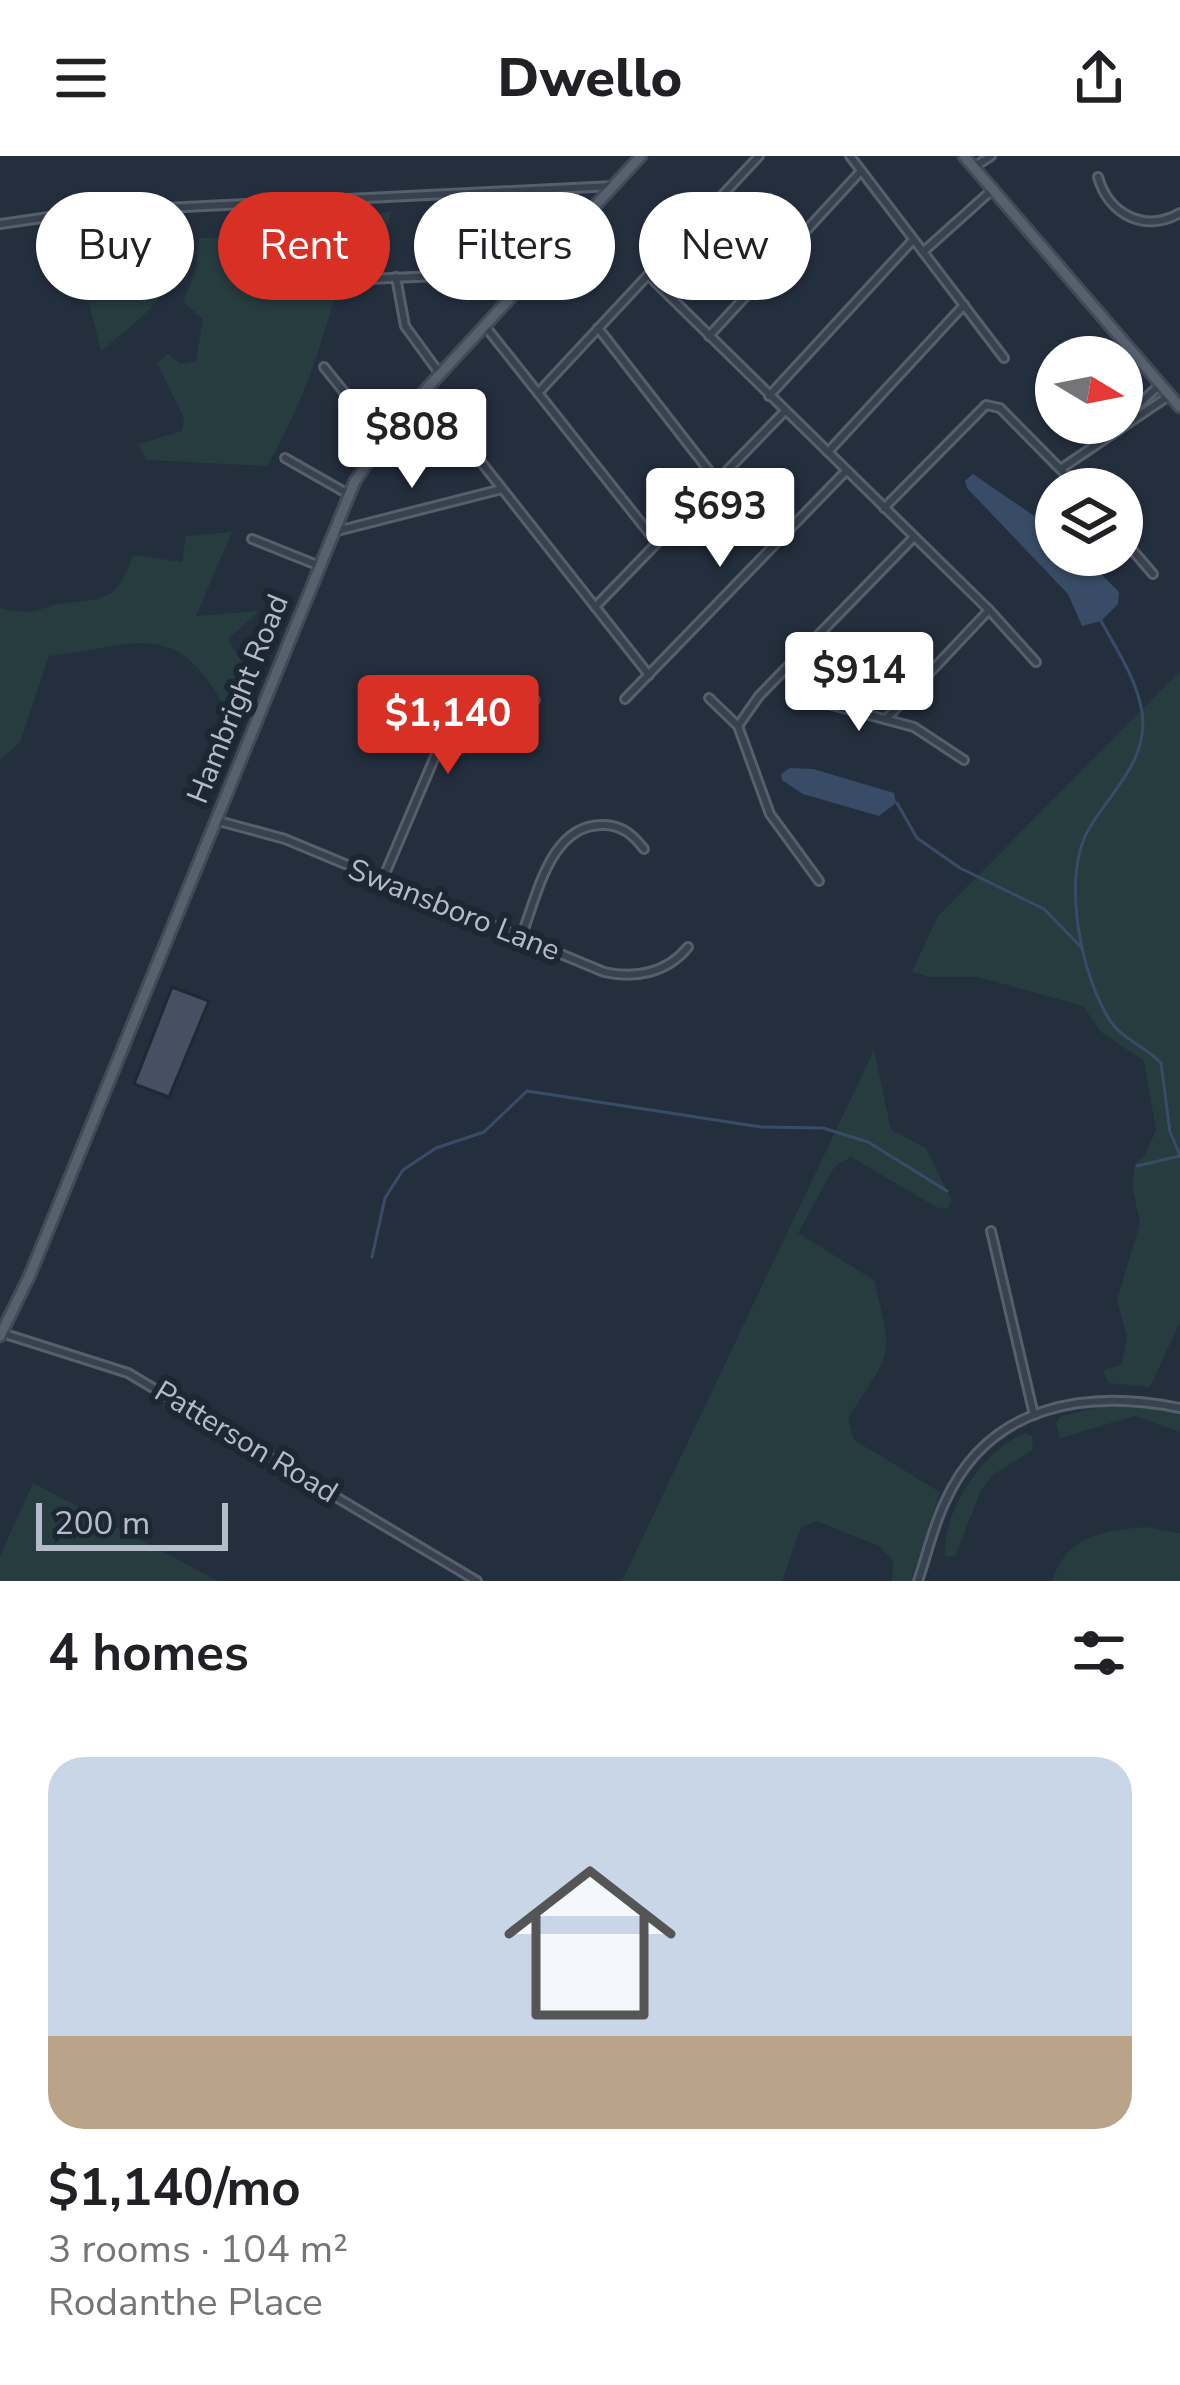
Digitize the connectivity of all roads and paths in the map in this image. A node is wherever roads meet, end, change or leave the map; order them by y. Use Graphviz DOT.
graph roads {
  1 [pos="640,156"];
  2 [pos="759,156"];
  3 [pos="850,156"];
  4 [pos="964,156"];
  5 [pos="991,156"];
  6 [pos="974,167"];
  7 [pos="861,171"];
  8 [pos="1098,177"];
  9 [pos="613,186"];
  10 [pos="993,189"];
  11 [pos="607,192"];
  12 [pos="725,192"];
  13 [pos="1180,213"];
  14 [pos="0,224"];
  15 [pos="914,240"];
  16 [pos="923,252"];
  17 [pos="414,276"];
  18 [pos="390,277"];
  19 [pos="396,277"];
  20 [pos="639,285"];
  21 [pos="508,300"];
  22 [pos="672,300"];
  23 [pos="964,305"];
  24 [pos="484,326"];
  25 [pos="598,328"];
  26 [pos="708,337"];
  27 [pos="1004,358"];
  28 [pos="324,367"];
  29 [pos="440,374"];
  30 [pos="1161,384"];
  31 [pos="424,391"];
  32 [pos="538,393"];
  33 [pos="1170,395"];
  34 [pos="769,397"];
  35 [pos="1143,400"];
  36 [pos="1180,407"];
  37 [pos="784,412"];
  38 [pos="1143,416"];
  39 [pos="382,439"];
  40 [pos="1096,444"];
  41 [pos="827,453"];
  42 [pos="285,458"];
  43 [pos="1061,468"];
  44 [pos="1063,468"];
  45 [pos="846,471"];
  46 [pos="717,481"];
  47 [pos="502,489"];
  48 [pos="348,494"];
  49 [pos="884,508"];
  50 [pos="331,532"];
  51 [pos="914,537"];
  52 [pos="252,539"];
  53 [pos="657,543"];
  54 [pos="1143,562"];
  55 [pos="317,566"];
  56 [pos="1153,574"];
  57 [pos="595,607"];
  58 [pos="989,610"];
  59 [pos="1036,662"];
  60 [pos="786,669"];
  61 [pos="649,675"];
  62 [pos="709,698"];
  63 [pos="626,699"];
  64 [pos="535,700"];
  65 [pos="886,719"];
  66 [pos="738,726"];
  67 [pos="964,760"];
  68 [pos="215,820"];
  69 [pos="644,849"];
  70 [pos="382,880"];
  71 [pos="819,880"];
  72 [pos="521,937"];
  73 [pos="688,947"];
  74 [pos="991,1232"];
  75 [pos="1,1335"];
  76 [pos="1180,1408"];
  77 [pos="1034,1415"];
  78 [pos="477,1581"];
  79 [pos="918,1581"];
  1 -- 9 [label="main road, Hambright Road"];
  2 -- 12 [label="street"];
  3 -- 7 [label="street"];
  4 -- 6 [label="main road"];
  5 -- 6 [label="street"];
  6 -- 10 [label="main road"];
  7 -- 15 [label="street"];
  7 -- 26 [label="street"];
  8 -- 13 [label="street"];
  9 -- 11 [label="main road, Hambright Road"];
  9 -- 14 [label="street"];
  10 -- 16 [label="street"];
  10 -- 30 [label="main road"];
  15 -- 16 [label="street"];
  15 -- 34 [label="street"];
  16 -- 23 [label="street"];
  17 -- 19 [label="street"];
  18 -- 19 [label="street"];
  19 -- 29 [label="street"];
  20 -- 25 [label="street"];
  21 -- 24 [label="main road, Hambright Road"];
  22 -- 26 [label="street"];
  23 -- 27 [label="street"];
  23 -- 41 [label="street"];
  24 -- 29 [label="main road, Hambright Road"];
  24 -- 32 [label="street"];
  25 -- 32 [label="street"];
  25 -- 46 [label="street"];
  26 -- 34 [label="street"];
  28 -- 39 [label="street"];
  29 -- 31 [label="main road, Hambright Road"];
  30 -- 33 [label="main road"];
  30 -- 35 [label="street"];
  31 -- 39 [label="main road, Hambright Road"];
  31 -- 47 [label="street"];
  32 -- 53 [label="street"];
  33 -- 36 [label="main road"];
  33 -- 38 [label="street"];
  34 -- 37 [label="street"];
  37 -- 41 [label="street"];
  37 -- 46 [label="street"];
  39 -- 48 [label="main road, Hambright Road"];
  40 -- 44 [label="street"];
  41 -- 45 [label="street"];
  42 -- 48 [label="street"];
  43 -- 49 [label="street"];
  45 -- 49 [label="street"];
  45 -- 61 [label="street"];
  46 -- 53 [label="street"];
  47 -- 50 [label="street"];
  47 -- 57 [label="street"];
  48 -- 50 [label="main road, Hambright Road"];
  49 -- 51 [label="street"];
  50 -- 55 [label="main road, Hambright Road"];
  51 -- 58 [label="street"];
  51 -- 60 [label="street"];
  52 -- 55 [label="street"];
  53 -- 57 [label="street"];
  54 -- 56 [label="street"];
  55 -- 68 [label="main road, Hambright Road"];
  57 -- 61 [label="street"];
  58 -- 59 [label="street"];
  58 -- 65 [label="street"];
  60 -- 65 [label="street"];
  60 -- 66 [label="street"];
  61 -- 63 [label="street"];
  62 -- 66 [label="street"];
  64 -- 70 [label="street"];
  65 -- 67 [label="street"];
  66 -- 71 [label="street"];
  68 -- 70 [label="street, Swansboro Lane"];
  68 -- 75 [label="main road, Hambright Road"];
  69 -- 72 [label="street"];
  70 -- 72 [label="street, Swansboro Lane"];
  72 -- 73 [label="street, Swansboro Lane"];
  74 -- 77 [label="street"];
  75 -- 78 [label="street, Patterson Road"];
  76 -- 77 [label="street"];
  77 -- 79 [label="street"];
}
